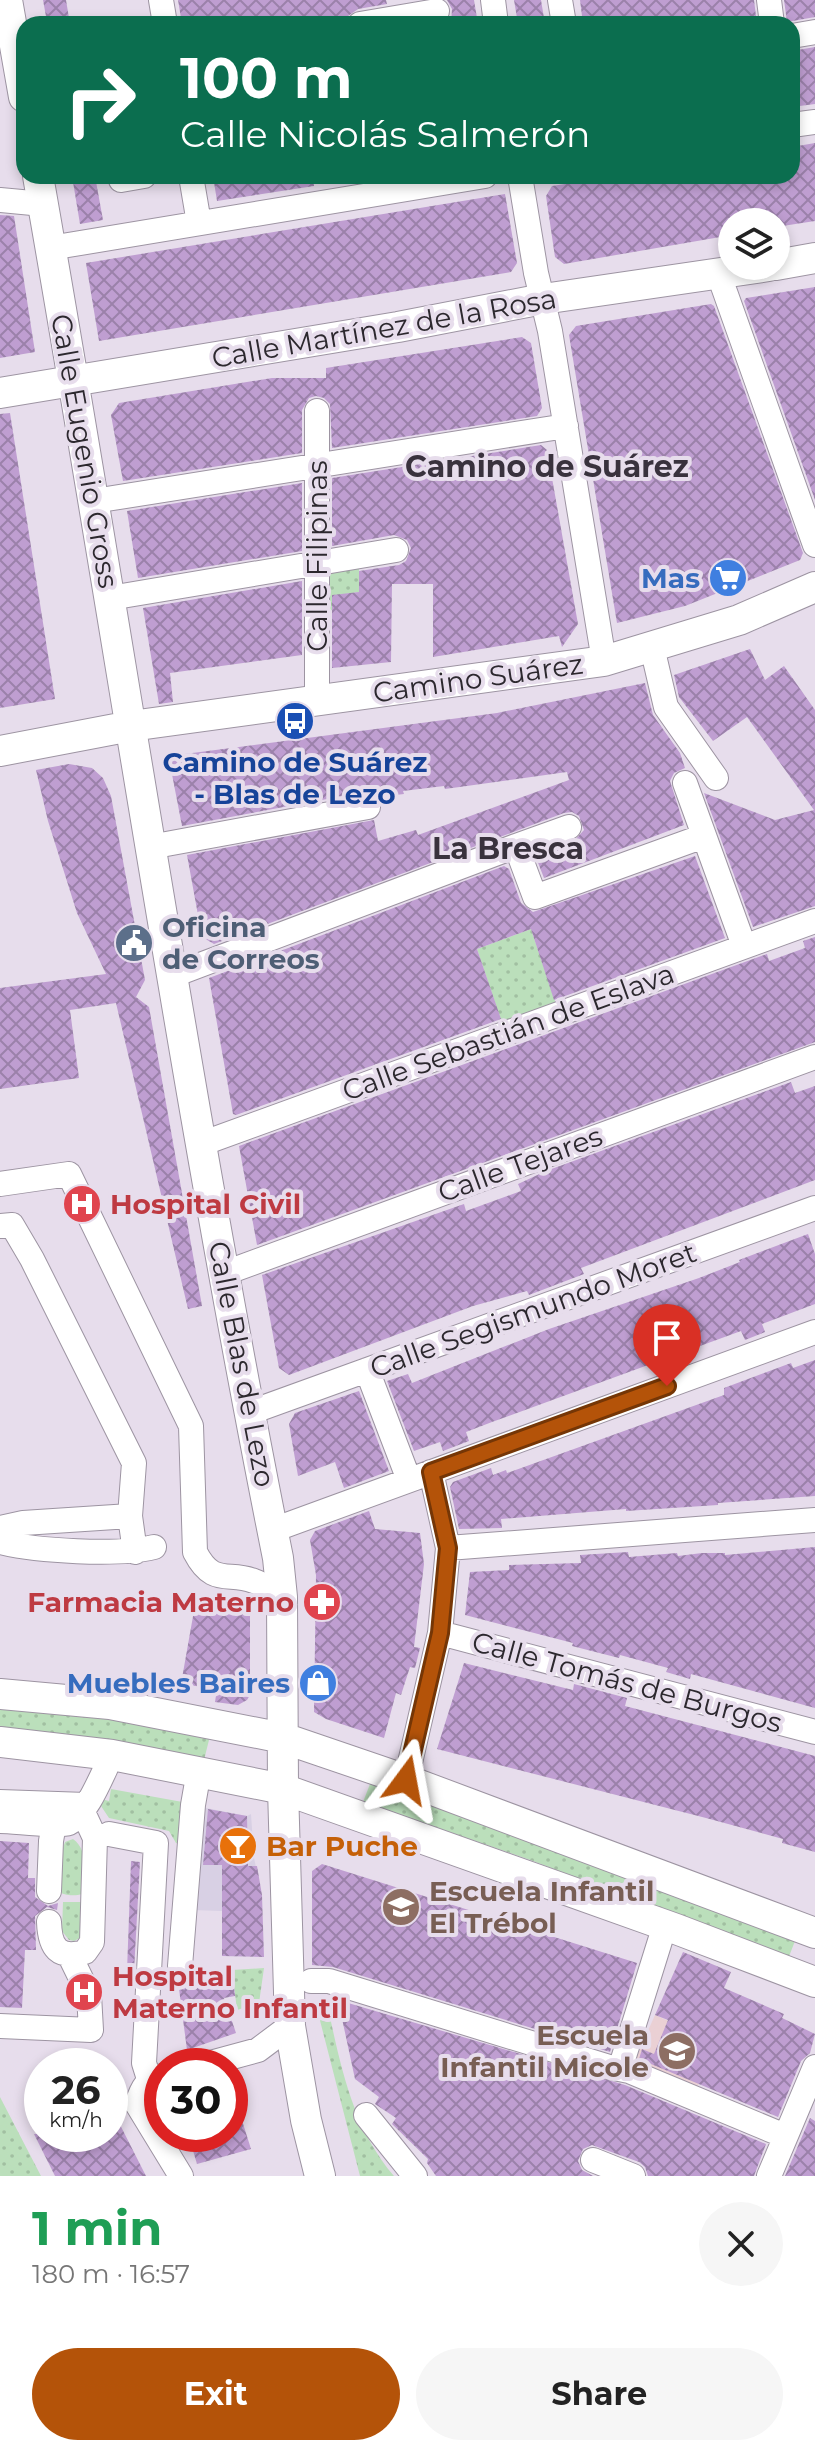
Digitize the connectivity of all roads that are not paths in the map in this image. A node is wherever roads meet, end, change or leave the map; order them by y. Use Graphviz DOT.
graph roads {
  1 [pos="7,0"];
  2 [pos="437,12"];
  3 [pos="411,16"];
  4 [pos="14,50"];
  5 [pos="192,184"];
  6 [pos="430,184"];
  7 [pos="521,184"];
  8 [pos="40,190"];
  9 [pos="0,200"];
  10 [pos="199,223"];
  11 [pos="50,248"];
  12 [pos="815,258"];
  13 [pos="790,262"];
  14 [pos="718,275"];
  15 [pos="721,280"];
  16 [pos="543,299"];
  17 [pos="73,381"];
  18 [pos="0,393"];
  19 [pos="317,411"];
  20 [pos="566,426"];
  21 [pos="317,466"];
  22 [pos="94,501"];
  23 [pos="815,545"];
  24 [pos="396,550"];
  25 [pos="315,563"];
  26 [pos="815,587"];
  27 [pos="110,598"];
  28 [pos="652,647"];
  29 [pos="604,661"];
  30 [pos="317,701"];
  31 [pos="131,726"];
  32 [pos="0,751"];
  33 [pos="716,778"];
  34 [pos="685,783"];
  35 [pos="368,807"];
  36 [pos="569,827"];
  37 [pos="704,836"];
  38 [pos="516,846"];
  39 [pos="150,847"];
  40 [pos="815,921"];
  41 [pos="744,946"];
  42 [pos="171,976"];
  43 [pos="815,1057"];
  44 [pos="201,1144"];
  45 [pos="0,1184"];
  46 [pos="815,1208"];
  47 [pos="0,1226"];
  48 [pos="225,1273"];
  49 [pos="815,1332"];
  50 [pos="367,1370"];
  51 [pos="251,1412"];
  52 [pos="420,1476"];
  53 [pos="130,1516"];
  54 [pos="815,1520"];
  55 [pos="0,1528"];
  56 [pos="273,1530"];
  57 [pos="0,1542"];
  58 [pos="448,1548"];
  59 [pos="282,1597"];
  60 [pos="440,1633"];
  61 [pos="0,1694"];
  62 [pos="815,1732"];
  63 [pos="0,1742"];
  64 [pos="112,1755"];
  65 [pos="283,1765"];
  66 [pos="199,1771"];
  67 [pos="406,1780"];
  68 [pos="0,1802"];
  69 [pos="84,1808"];
  70 [pos="0,1821"];
  71 [pos="54,1824"];
  72 [pos="109,1834"];
  73 [pos="49,1891"];
  74 [pos="49,1922"];
  75 [pos="665,1925"];
  76 [pos="815,1933"];
  77 [pos="70,1956"];
  78 [pos="180,1966"];
  79 [pos="311,1981"];
  80 [pos="815,1982"];
  81 [pos="0,2026"];
  82 [pos="290,2026"];
  83 [pos="145,2048"];
  84 [pos="248,2053"];
  85 [pos="815,2067"];
  86 [pos="620,2069"];
  87 [pos="144,2088"];
  88 [pos="144,2115"];
  89 [pos="366,2115"];
  90 [pos="785,2136"];
  91 [pos="166,2152"];
  92 [pos="593,2160"];
  93 [pos="181,2176"];
  94 [pos="320,2176"];
  95 [pos="415,2176"];
  96 [pos="633,2176"];
  97 [pos="769,2176"];
  1 -- 4 [label="main road"];
  2 -- 3 [label="street"];
  5 -- 10 [label="street"];
  6 -- 10 [label="street"];
  7 -- 16 [label="street"];
  8 -- 9 [label="street"];
  8 -- 11 [label="main road, Calle Eugenio Gross"];
  10 -- 11 [label="street"];
  11 -- 17 [label="main road, Calle Eugenio Gross"];
  12 -- 13 [label="main road"];
  14 -- 16 [label="main road, Calle Martínez de la Rosa"];
  15 -- 23 [label="street"];
  16 -- 17 [label="main road, Calle Martínez de la Rosa"];
  16 -- 20 [label="street"];
  17 -- 18 [label="main road, Calle Martínez de la Rosa"];
  17 -- 22 [label="main road, Calle Eugenio Gross"];
  19 -- 21 [label="street, Calle Filipinas"];
  20 -- 21 [label="street"];
  20 -- 29 [label="street"];
  21 -- 22 [label="street"];
  21 -- 25 [label="street, Calle Filipinas"];
  22 -- 27 [label="main road, Calle Eugenio Gross"];
  24 -- 25 [label="street"];
  25 -- 27 [label="street"];
  25 -- 30 [label="street, Calle Filipinas"];
  26 -- 28 [label="main road, Camino Suárez"];
  27 -- 31 [label="main road, Calle Eugenio Gross"];
  28 -- 29 [label="main road, Camino Suárez"];
  28 -- 33 [label="street"];
  29 -- 30 [label="main road, Camino Suárez"];
  30 -- 31 [label="main road, Camino Suárez"];
  31 -- 32 [label="main road, Camino Suárez"];
  31 -- 39 [label="main road, Calle Blas de Lezo"];
  34 -- 37 [label="street"];
  35 -- 39 [label="street"];
  36 -- 38 [label="street"];
  37 -- 38 [label="street"];
  37 -- 41 [label="street"];
  38 -- 42 [label="street"];
  39 -- 42 [label="main road, Calle Blas de Lezo"];
  40 -- 41 [label="street, Calle Sebastián de Eslava"];
  41 -- 44 [label="street, Calle Sebastián de Eslava"];
  42 -- 44 [label="main road, Calle Blas de Lezo"];
  43 -- 48 [label="street, Calle Tejares"];
  44 -- 48 [label="main road, Calle Blas de Lezo"];
  45 -- 59 [label="street"];
  46 -- 50 [label="street, Calle Segismundo Moret"];
  47 -- 53 [label="street"];
  48 -- 51 [label="main road, Calle Blas de Lezo"];
  49 -- 52 [label="street"];
  50 -- 51 [label="street, Calle Segismundo Moret"];
  50 -- 52 [label="street"];
  51 -- 56 [label="main road, Calle Blas de Lezo"];
  52 -- 56 [label="street"];
  52 -- 58 [label="street"];
  53 -- 55 [label="street"];
  53 -- 57 [label="street"];
  54 -- 58 [label="street"];
  56 -- 59 [label="main road, Calle Blas de Lezo"];
  58 -- 60 [label="street"];
  59 -- 65 [label="main road, Calle Blas de Lezo"];
  60 -- 62 [label="street, Calle Tomás de Burgos"];
  60 -- 67 [label="street"];
  61 -- 65 [label="main road"];
  63 -- 64 [label="main road"];
  64 -- 66 [label="main road"];
  64 -- 69 [label="street"];
  65 -- 66 [label="main road"];
  65 -- 67 [label="main road"];
  65 -- 75 [label="main road"];
  65 -- 82 [label="main road, Calle Blas de Lezo"];
  66 -- 78 [label="street"];
  67 -- 76 [label="main road"];
  68 -- 69 [label="street"];
  69 -- 71 [label="street"];
  69 -- 77 [label="street"];
  70 -- 71 [label="street"];
  71 -- 73 [label="street"];
  72 -- 83 [label="street"];
  74 -- 77 [label="street"];
  75 -- 80 [label="main road"];
  75 -- 86 [label="street"];
  77 -- 81 [label="street"];
  79 -- 86 [label="street"];
  82 -- 84 [label="street"];
  82 -- 94 [label="main road, Calle Blas de Lezo"];
  85 -- 90 [label="street"];
  86 -- 90 [label="street"];
  87 -- 88 [label="street"];
  89 -- 95 [label="street"];
  90 -- 97 [label="street"];
  91 -- 93 [label="street"];
  92 -- 96 [label="street"];
}
